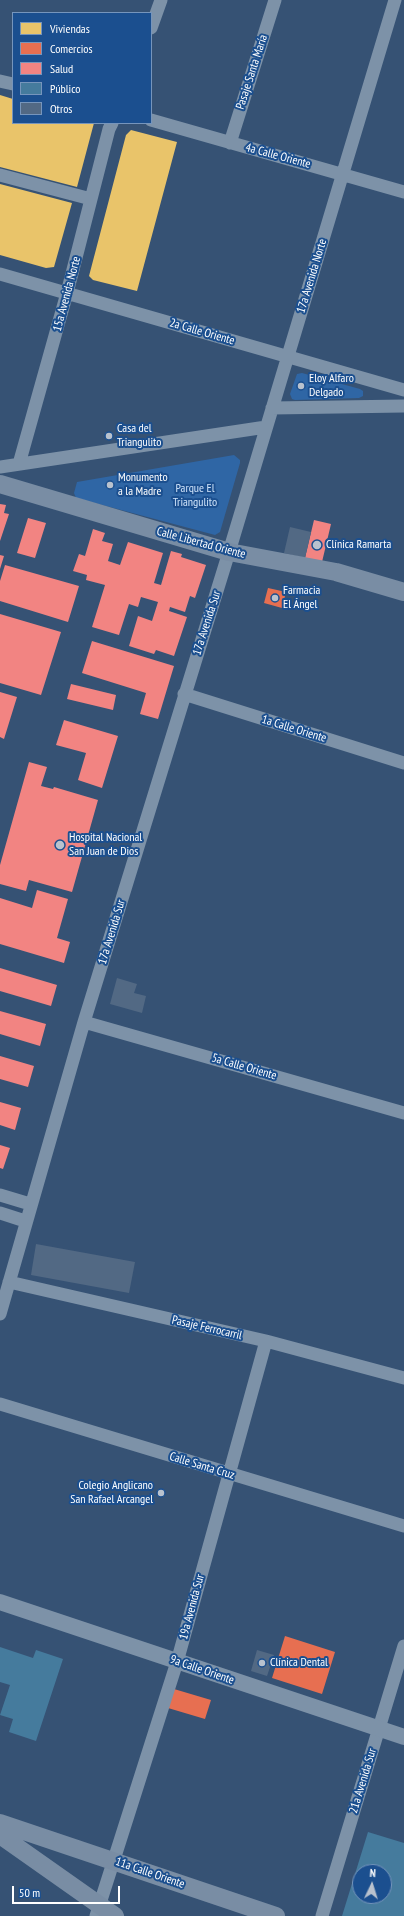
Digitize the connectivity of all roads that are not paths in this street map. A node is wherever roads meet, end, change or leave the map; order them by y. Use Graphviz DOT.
graph roads {
  1 [pos="161,0"];
  2 [pos="275,0"];
  3 [pos="395,0"];
  4 [pos="152,25"];
  5 [pos="0,81"];
  6 [pos="12,84"];
  7 [pos="152,120"];
  8 [pos="112,124"];
  9 [pos="230,143"];
  10 [pos="342,173"];
  11 [pos="0,175"];
  12 [pos="404,192"];
  13 [pos="91,199"];
  14 [pos="0,274"];
  15 [pos="67,294"];
  16 [pos="288,356"];
  17 [pos="404,390"];
  18 [pos="404,406"];
  19 [pos="272,408"];
  20 [pos="266,426"];
  21 [pos="19,464"];
  22 [pos="0,467"];
  23 [pos="0,484"];
  24 [pos="230,552"];
  25 [pos="404,592"];
  26 [pos="184,694"];
  27 [pos="404,763"];
  28 [pos="84,1022"];
  29 [pos="404,1113"];
  30 [pos="0,1195"];
  31 [pos="30,1204"];
  32 [pos="0,1213"];
  33 [pos="26,1221"];
  34 [pos="9,1282"];
  35 [pos="0,1314"];
  36 [pos="266,1341"];
  37 [pos="404,1378"];
  38 [pos="0,1404"];
  39 [pos="228,1474"];
  40 [pos="404,1526"];
  41 [pos="0,1602"];
  42 [pos="404,1646"];
  43 [pos="177,1662"];
  44 [pos="379,1730"];
  45 [pos="404,1737"];
  46 [pos="0,1823"];
  47 [pos="0,1835"];
  48 [pos="114,1860"];
  49 [pos="98,1910"];
  50 [pos="115,1916"];
  51 [pos="276,1916"];
  52 [pos="322,1916"];
  1 -- 4 [label="street"];
  2 -- 9 [label="street, Pasaje Santa María"];
  3 -- 10 [label="street, 17a Avenida Norte"];
  5 -- 6 [label="street"];
  7 -- 9 [label="street, 4a Calle Oriente"];
  8 -- 13 [label="street, 15a Avenida Norte"];
  9 -- 10 [label="street, 4a Calle Oriente"];
  10 -- 12 [label="street, 4a Calle Oriente"];
  10 -- 16 [label="street, 17a Avenida Norte"];
  11 -- 13 [label="street"];
  13 -- 15 [label="street, 15a Avenida Norte"];
  14 -- 15 [label="street, 2a Calle Oriente"];
  15 -- 16 [label="street, 2a Calle Oriente"];
  15 -- 21 [label="street, 15a Avenida Norte"];
  16 -- 17 [label="street, 2a Calle Oriente"];
  16 -- 19 [label="street, 17a Avenida Norte"];
  18 -- 19 [label="street"];
  19 -- 20 [label="street, 17a Avenida Norte"];
  20 -- 21 [label="street"];
  20 -- 24 [label="street, 17a Avenida Norte"];
  21 -- 22 [label="street"];
  23 -- 24 [label="main road, Calle Libertad Oriente"];
  24 -- 25 [label="main road, Calle Libertad Oriente"];
  24 -- 26 [label="street, 17a Avenida Sur"];
  26 -- 27 [label="street, 1a Calle Oriente"];
  26 -- 28 [label="street, 17a Avenida Sur"];
  28 -- 29 [label="street, 5a Calle Oriente"];
  28 -- 31 [label="street, 17a Avenida Sur"];
  30 -- 31 [label="street"];
  31 -- 33 [label="street, 17a Avenida Sur"];
  32 -- 33 [label="street"];
  33 -- 34 [label="street, 17a Avenida Sur"];
  34 -- 35 [label="street, 17a Avenida Sur"];
  34 -- 36 [label="street, Pasaje Ferrocarril"];
  36 -- 37 [label="street, Pasaje Ferrocarril"];
  36 -- 39 [label="street, 19a Avenida Sur"];
  38 -- 39 [label="street, Calle Santa Cruz"];
  39 -- 40 [label="street, Calle Santa Cruz"];
  39 -- 43 [label="street, 19a Avenida Sur"];
  41 -- 43 [label="street, 9a Calle Oriente"];
  42 -- 44 [label="street, 21a Avenida Sur"];
  43 -- 44 [label="street, 9a Calle Oriente"];
  43 -- 48 [label="street, 19a Avenida Sur"];
  44 -- 45 [label="street, 9a Calle Oriente"];
  44 -- 52 [label="street, 21a Avenida Sur"];
  46 -- 48 [label="main road, 11a Calle Oriente"];
  47 -- 49 [label="main road"];
  48 -- 49 [label="street, 19a Avenida Sur"];
  48 -- 51 [label="main road, 11a Calle Oriente"];
  49 -- 50 [label="main road"];
}
